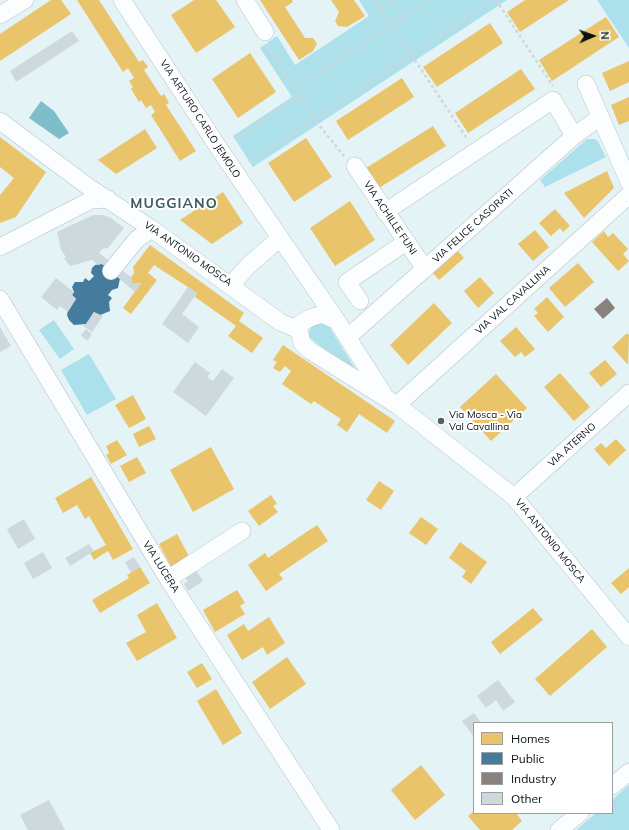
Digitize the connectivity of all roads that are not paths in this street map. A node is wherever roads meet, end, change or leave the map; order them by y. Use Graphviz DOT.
graph roads {
  1 [pos="25,0"];
  2 [pos="122,0"];
  3 [pos="245,0"];
  4 [pos="1,12"];
  5 [pos="265,32"];
  6 [pos="586,84"];
  7 [pos="600,117"];
  8 [pos="0,121"];
  9 [pos="574,136"];
  10 [pos="355,166"];
  11 [pos="629,182"];
  12 [pos="629,195"];
  13 [pos="108,199"];
  14 [pos="386,212"];
  15 [pos="152,229"];
  16 [pos="280,238"];
  17 [pos="406,242"];
  18 [pos="0,247"];
  19 [pos="294,260"];
  20 [pos="425,269"];
  21 [pos="111,271"];
  22 [pos="230,285"];
  23 [pos="0,298"];
  24 [pos="360,301"];
  25 [pos="337,321"];
  26 [pos="305,324"];
  27 [pos="348,337"];
  28 [pos="629,393"];
  29 [pos="391,401"];
  30 [pos="514,497"];
  31 [pos="242,531"];
  32 [pos="168,579"];
  33 [pos="629,637"];
  34 [pos="629,772"];
  35 [pos="613,785"];
  36 [pos="579,814"];
  37 [pos="331,830"];
  38 [pos="559,830"];
  1 -- 4 [label="street"];
  2 -- 16 [label="street, VIA ARTURO CARLO JEMOLO"];
  3 -- 5 [label="street"];
  6 -- 7 [label="street"];
  7 -- 9 [label="street, VIA FELICE CASORATI"];
  7 -- 11 [label="street"];
  8 -- 13 [label="street, VIA ANTONIO MOSCA"];
  9 -- 14 [label="street"];
  9 -- 20 [label="street, VIA FELICE CASORATI"];
  10 -- 14 [label="street, VIA ACHILLE FUNI"];
  12 -- 29 [label="street, VIA VAL CAVALLINA"];
  13 -- 15 [label="street, VIA ANTONIO MOSCA"];
  13 -- 18 [label="street"];
  14 -- 17 [label="street, VIA ACHILLE FUNI"];
  15 -- 21 [label="street"];
  15 -- 22 [label="street, VIA ANTONIO MOSCA"];
  16 -- 19 [label="street, VIA ARTURO CARLO JEMOLO"];
  16 -- 22 [label="street"];
  17 -- 20 [label="street, VIA ACHILLE FUNI"];
  17 -- 24 [label="street"];
  19 -- 25 [label="street, VIA ARTURO CARLO JEMOLO"];
  19 -- 26 [label="street, VIA ARTURO CARLO JEMOLO"];
  20 -- 27 [label="street, VIA FELICE CASORATI"];
  22 -- 26 [label="street, VIA ANTONIO MOSCA"];
  23 -- 32 [label="street, VIA LUCERA"];
  25 -- 26 [label="street"];
  25 -- 27 [label="street, VIA ARTURO CARLO JEMOLO"];
  26 -- 29 [label="street, VIA ARTURO CARLO JEMOLO"];
  27 -- 29 [label="street, VIA ARTURO CARLO JEMOLO"];
  28 -- 30 [label="street, VIA ATERNO"];
  29 -- 30 [label="street, VIA ANTONIO MOSCA"];
  30 -- 33 [label="street, VIA ANTONIO MOSCA"];
  31 -- 32 [label="street"];
  32 -- 37 [label="street, VIA LUCERA"];
  34 -- 35 [label="street"];
  36 -- 38 [label="street"];
}
